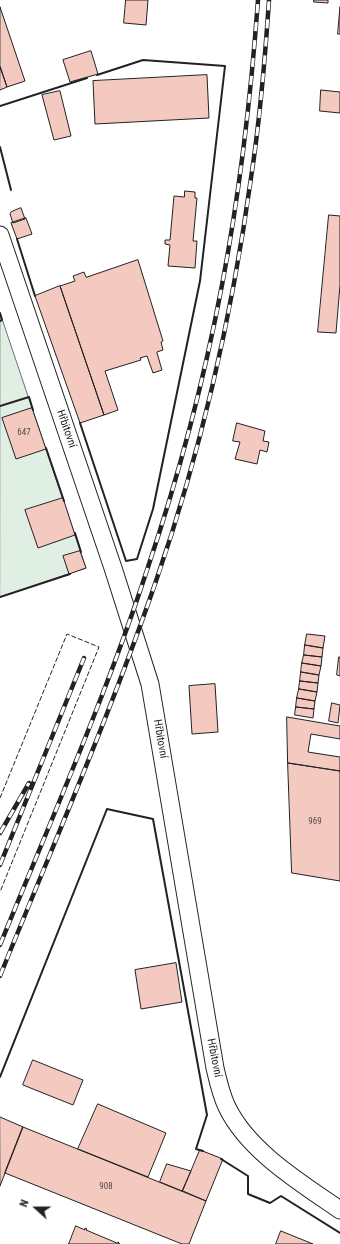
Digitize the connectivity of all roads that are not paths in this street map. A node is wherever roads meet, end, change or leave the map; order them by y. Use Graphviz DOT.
graph roads {
  1 [pos="0,235"];
  2 [pos="340,1210"];
  1 -- 2 [label="street, Hřbitovní"];
}
